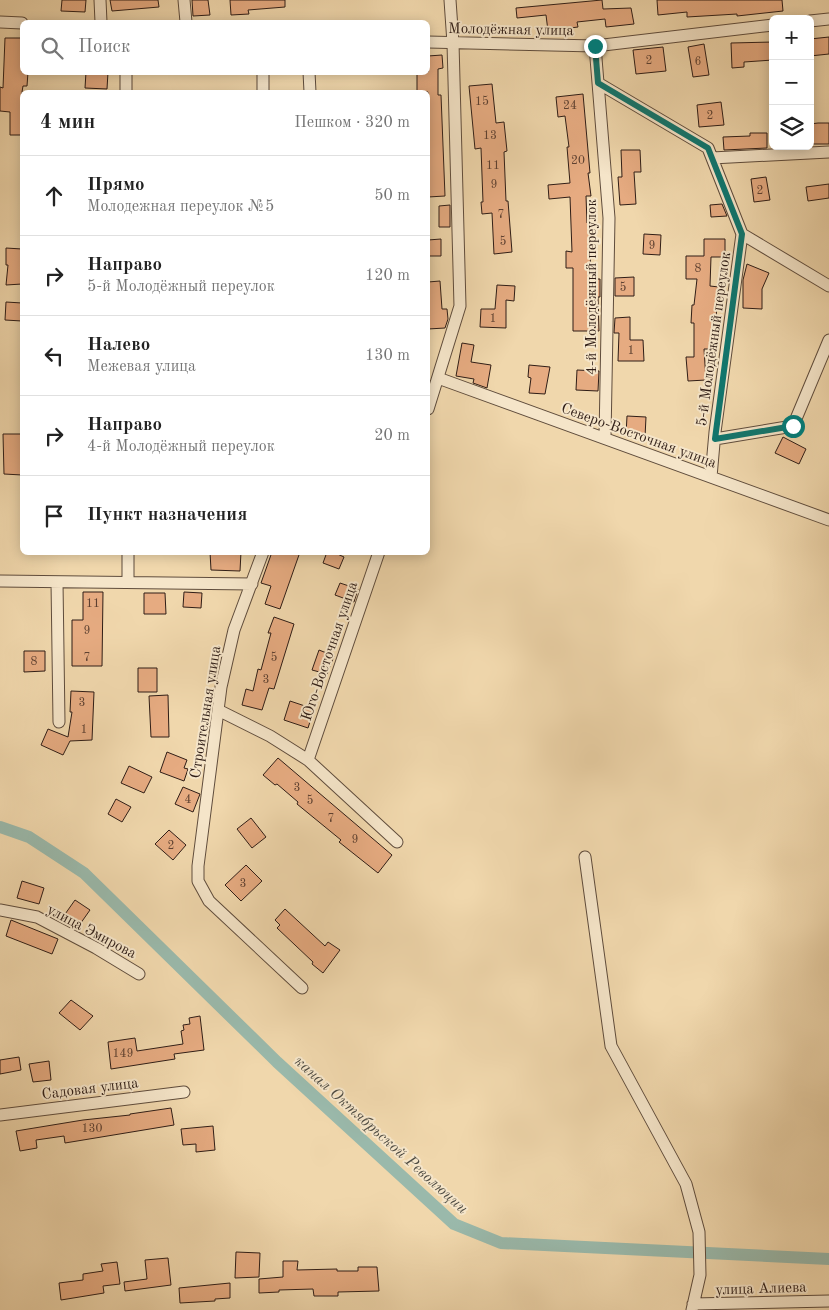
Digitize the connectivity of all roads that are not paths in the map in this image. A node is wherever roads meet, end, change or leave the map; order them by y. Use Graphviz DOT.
graph roads {
  1 [pos="100,0"];
  2 [pos="184,0"];
  3 [pos="450,0"];
  4 [pos="829,19"];
  5 [pos="101,20"];
  6 [pos="186,20"];
  7 [pos="814,21"];
  8 [pos="0,22"];
  9 [pos="20,23"];
  10 [pos="769,25"];
  11 [pos="430,42"];
  12 [pos="453,44"];
  13 [pos="595,46"];
  14 [pos="126,75"];
  15 [pos="262,75"];
  16 [pos="309,75"];
  17 [pos="598,83"];
  18 [pos="126,90"];
  19 [pos="263,90"];
  20 [pos="310,90"];
  21 [pos="829,152"];
  22 [pos="712,158"];
  23 [pos="742,234"];
  24 [pos="829,286"];
  25 [pos="829,340"];
  26 [pos="438,378"];
  27 [pos="430,403"];
  28 [pos="605,438"];
  29 [pos="715,439"];
  30 [pos="711,477"];
  31 [pos="829,520"];
  32 [pos="128,555"];
  33 [pos="262,555"];
  34 [pos="377,555"];
  35 [pos="0,581"];
  36 [pos="57,582"];
  37 [pos="128,582"];
  38 [pos="252,584"];
  39 [pos="218,710"];
  40 [pos="59,722"];
  41 [pos="308,760"];
  42 [pos="396,842"];
  43 [pos="586,857"];
  44 [pos="0,910"];
  45 [pos="139,974"];
  46 [pos="302,988"];
  47 [pos="184,1092"];
  48 [pos="0,1114"];
  49 [pos="829,1301"];
  50 [pos="693,1307"];
  1 -- 5 [label="street"];
  2 -- 6 [label="street"];
  3 -- 12 [label="street"];
  4 -- 7 [label="street"];
  8 -- 9 [label="street"];
  10 -- 13 [label="street, Молодёжная улица"];
  11 -- 12 [label="street, Молодёжная улица"];
  12 -- 13 [label="street, Молодёжная улица"];
  12 -- 26 [label="street"];
  13 -- 17 [label="street, 4-й Молодёжный переулок"];
  14 -- 18 [label="street"];
  15 -- 19 [label="street"];
  16 -- 20 [label="street"];
  17 -- 22 [label="street"];
  17 -- 28 [label="street, 4-й Молодёжный переулок"];
  21 -- 22 [label="street"];
  22 -- 23 [label="street"];
  23 -- 24 [label="street"];
  23 -- 29 [label="street, 5-й Молодёжный переулок"];
  25 -- 29 [label="street"];
  26 -- 27 [label="street"];
  26 -- 28 [label="street, Северо-Восточная улица"];
  28 -- 30 [label="street, Северо-Восточная улица"];
  29 -- 30 [label="street, 5-й Молодёжный переулок"];
  30 -- 31 [label="street, Северо-Восточная улица"];
  32 -- 37 [label="street"];
  33 -- 38 [label="street, Строительная улица"];
  34 -- 41 [label="street, Юго-Восточная улица"];
  35 -- 36 [label="street"];
  36 -- 37 [label="street"];
  36 -- 40 [label="street"];
  37 -- 38 [label="street"];
  38 -- 39 [label="street, Строительная улица"];
  39 -- 41 [label="street"];
  39 -- 46 [label="street, Строительная улица"];
  41 -- 42 [label="street"];
  43 -- 50 [label="street"];
  44 -- 45 [label="street, улица Эмирова"];
  47 -- 48 [label="street, Садовая улица"];
  49 -- 50 [label="street, улица Алиева"];
}
